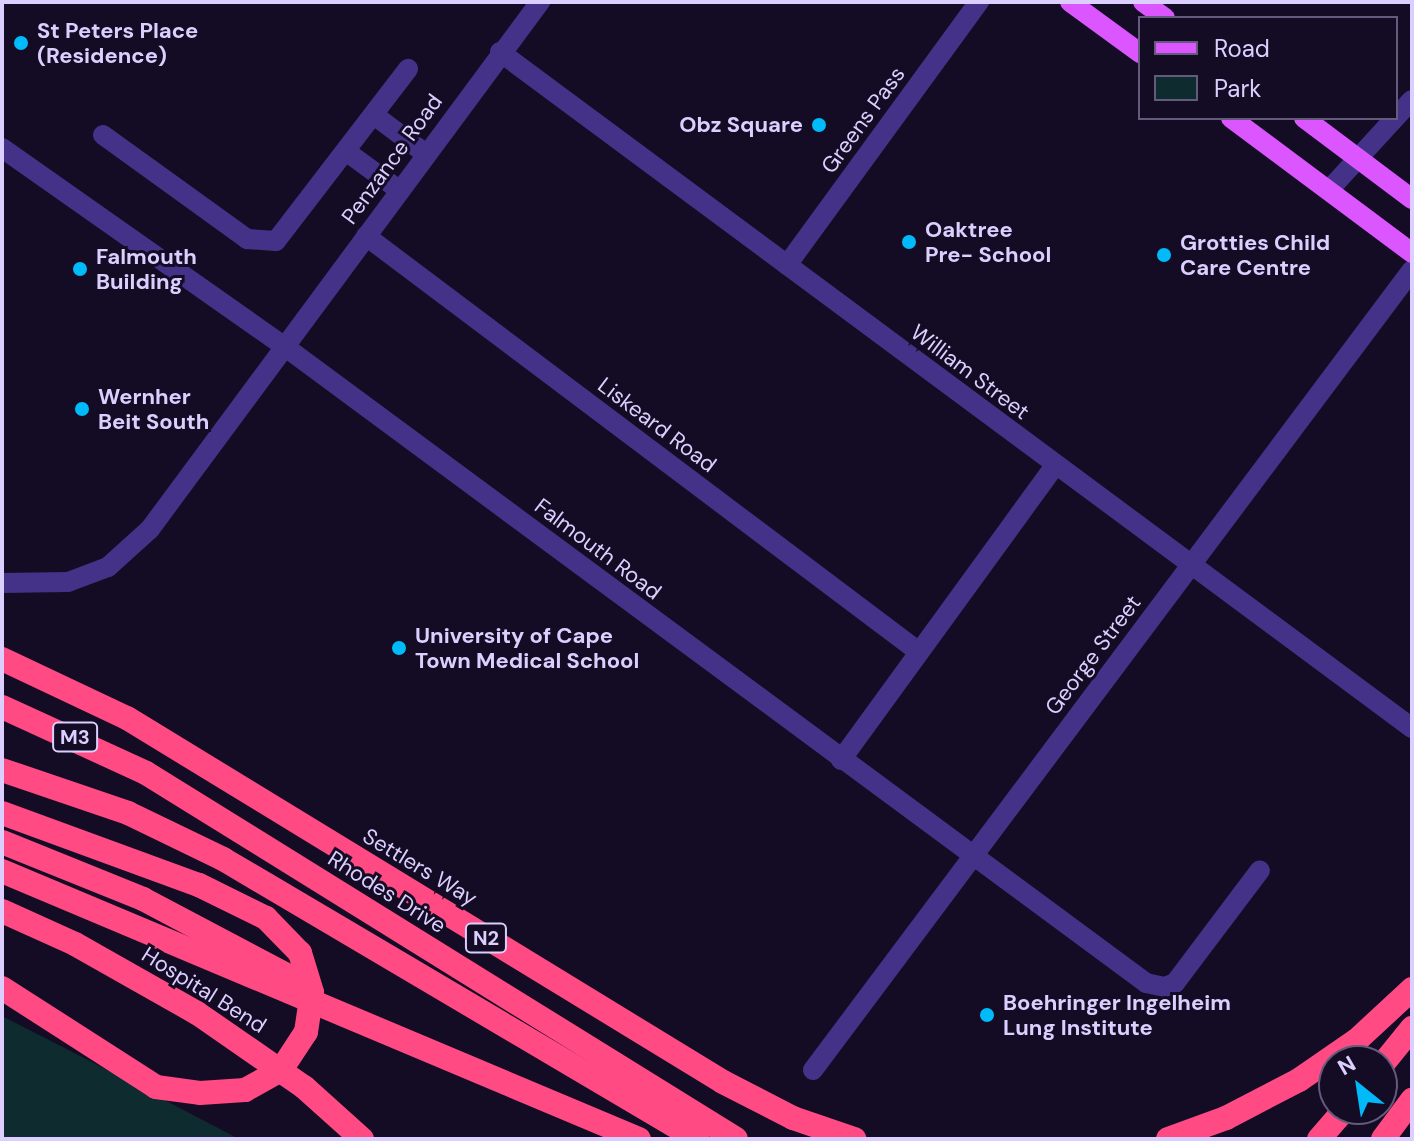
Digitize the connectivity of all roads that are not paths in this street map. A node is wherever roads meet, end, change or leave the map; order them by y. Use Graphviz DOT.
graph roads {
  1 [pos="540,2"];
  2 [pos="979,2"];
  3 [pos="1070,2"];
  4 [pos="1143,2"];
  5 [pos="1162,16"];
  6 [pos="500,52"];
  7 [pos="1138,52"];
  8 [pos="408,69"];
  9 [pos="1412,100"];
  10 [pos="374,115"];
  11 [pos="1398,116"];
  12 [pos="1234,120"];
  13 [pos="1307,120"];
  14 [pos="1394,120"];
  15 [pos="103,135"];
  16 [pos="2,148"];
  17 [pos="347,152"];
  18 [pos="426,154"];
  19 [pos="1359,158"];
  20 [pos="399,190"];
  21 [pos="1329,190"];
  22 [pos="1412,199"];
  23 [pos="366,236"];
  24 [pos="1412,253"];
  25 [pos="787,265"];
  26 [pos="1412,270"];
  27 [pos="284,346"];
  28 [pos="1055,465"];
  29 [pos="1191,565"];
  30 [pos="2,583"];
  31 [pos="919,652"];
  32 [pos="2,659"];
  33 [pos="2,707"];
  34 [pos="1412,728"];
  35 [pos="841,760"];
  36 [pos="2,770"];
  37 [pos="2,813"];
  38 [pos="2,842"];
  39 [pos="973,854"];
  40 [pos="1260,870"];
  41 [pos="2,871"];
  42 [pos="2,911"];
  43 [pos="2,988"];
  44 [pos="1412,989"];
  45 [pos="1412,1028"];
  46 [pos="1398,1045"];
  47 [pos="454,1065"];
  48 [pos="813,1070"];
  49 [pos="1412,1100"];
  50 [pos="1412,1115"];
  51 [pos="362,1139"];
  52 [pos="639,1139"];
  53 [pos="697,1139"];
  54 [pos="736,1139"];
  55 [pos="854,1139"];
  56 [pos="1168,1139"];
  57 [pos="1383,1139"];
  58 [pos="1402,1139"];
  1 -- 6 [label="street, Penzance Road"];
  2 -- 25 [label="street, Greens Pass"];
  3 -- 7 [label="main road"];
  4 -- 5 [label="main road"];
  6 -- 18 [label="street, Penzance Road"];
  6 -- 25 [label="street, William Street"];
  8 -- 10 [label="street"];
  9 -- 11 [label="street"];
  10 -- 17 [label="street"];
  10 -- 18 [label="street"];
  12 -- 21 [label="main road"];
  13 -- 19 [label="main road"];
  14 -- 19 [label="street"];
  15 -- 17 [label="street"];
  16 -- 27 [label="street, Falmouth Road"];
  17 -- 20 [label="street"];
  18 -- 20 [label="street, Penzance Road"];
  19 -- 21 [label="street"];
  19 -- 22 [label="main road"];
  20 -- 23 [label="street, Penzance Road"];
  21 -- 24 [label="main road"];
  23 -- 27 [label="street, Penzance Road"];
  23 -- 31 [label="street, Liskeard Road"];
  25 -- 28 [label="street, William Street"];
  26 -- 29 [label="street, George Street"];
  27 -- 30 [label="street, Penzance Road"];
  27 -- 35 [label="street, Falmouth Road"];
  28 -- 29 [label="street, William Street"];
  28 -- 31 [label="street"];
  29 -- 34 [label="street, William Street"];
  29 -- 39 [label="street, George Street"];
  31 -- 35 [label="street"];
  32 -- 55 [label="highway, Settlers Way / N2"];
  33 -- 54 [label="highway, Rhodes Drive / M3"];
  35 -- 39 [label="street, Falmouth Road"];
  36 -- 53 [label="highway"];
  37 -- 43 [label="highway, bridge"];
  38 -- 47 [label="highway"];
  39 -- 40 [label="street, Falmouth Road"];
  39 -- 48 [label="street, George Street"];
  41 -- 47 [label="highway"];
  42 -- 51 [label="highway, Hospital Bend"];
  44 -- 56 [label="highway"];
  45 -- 46 [label="highway"];
  47 -- 52 [label="highway"];
  49 -- 57 [label="highway"];
  50 -- 58 [label="highway"];
}
